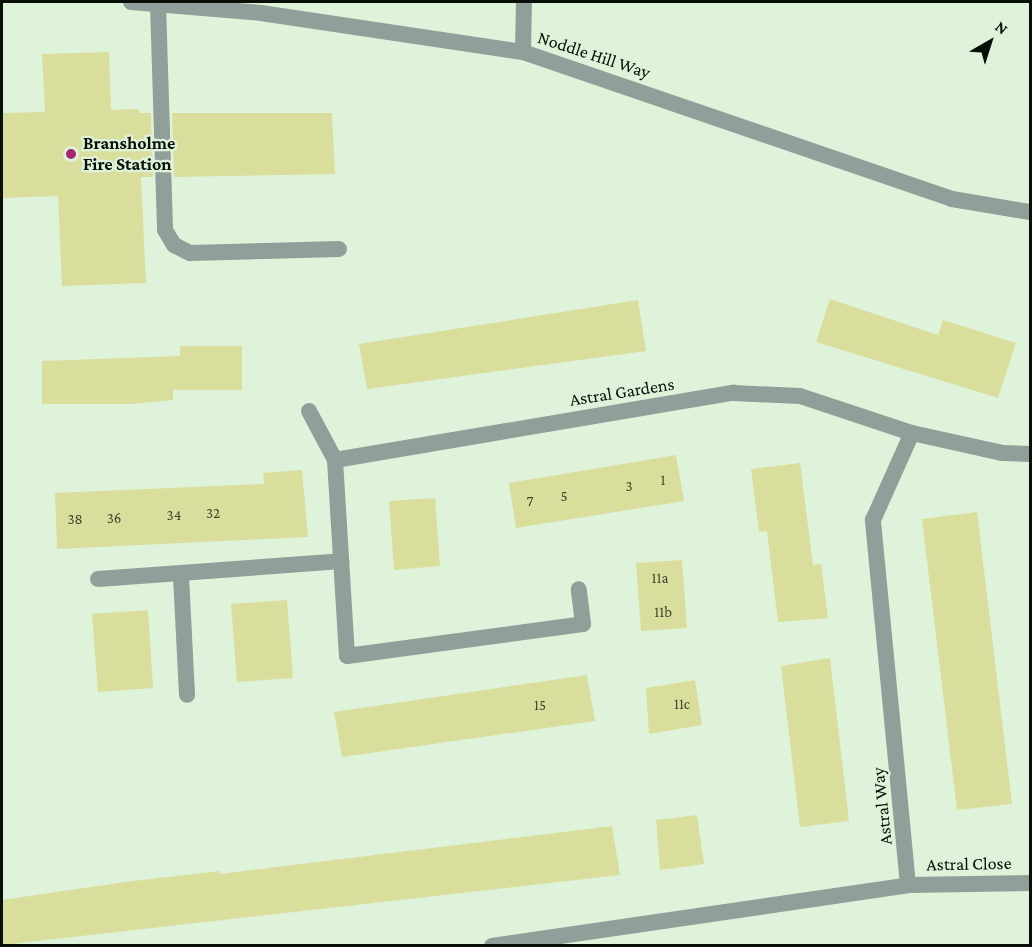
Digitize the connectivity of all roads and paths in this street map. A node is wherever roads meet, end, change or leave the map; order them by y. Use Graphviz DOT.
graph roads {
  1 [pos="131,2"];
  2 [pos="524,2"];
  3 [pos="158,5"];
  4 [pos="523,52"];
  5 [pos="1030,212"];
  6 [pos="339,249"];
  7 [pos="309,411"];
  8 [pos="912,433"];
  9 [pos="1030,454"];
  10 [pos="335,460"];
  11 [pos="341,561"];
  12 [pos="181,576"];
  13 [pos="98,579"];
  14 [pos="579,590"];
  15 [pos="187,694"];
  16 [pos="1030,883"];
  17 [pos="908,885"];
  18 [pos="492,945"];
  1 -- 3 [label="street, Noddle Hill Way"];
  2 -- 4 [label="street"];
  3 -- 4 [label="street, Noddle Hill Way"];
  3 -- 6 [label="street"];
  4 -- 5 [label="street, Noddle Hill Way"];
  7 -- 10 [label="street"];
  8 -- 9 [label="street"];
  8 -- 10 [label="street, Astral Gardens"];
  8 -- 17 [label="street, Astral Way"];
  10 -- 11 [label="street"];
  11 -- 12 [label="street"];
  11 -- 14 [label="street"];
  12 -- 13 [label="street"];
  12 -- 15 [label="street"];
  16 -- 17 [label="street, Astral Close"];
  17 -- 18 [label="street"];
}
